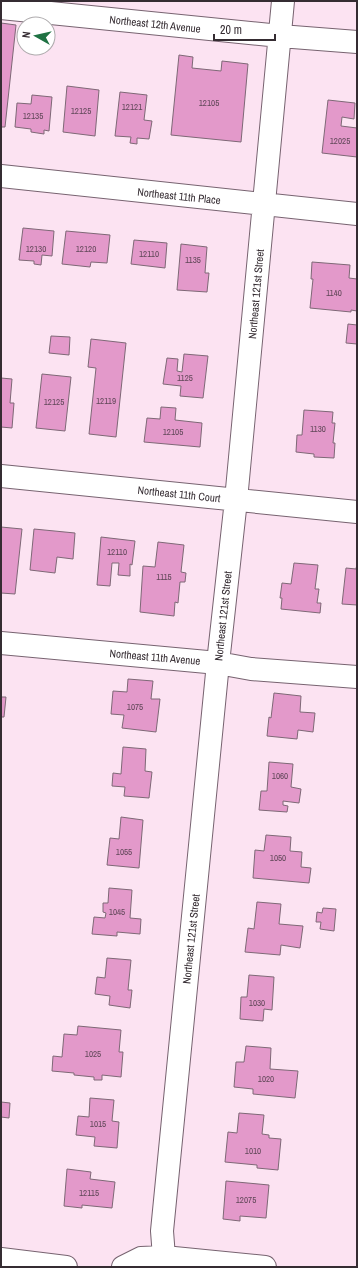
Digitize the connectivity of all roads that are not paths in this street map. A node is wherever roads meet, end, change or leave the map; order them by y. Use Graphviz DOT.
graph roads {
  1 [pos="283,1"];
  2 [pos="1,8"];
  3 [pos="280,36"];
  4 [pos="357,42"];
  5 [pos="1,176"];
  6 [pos="264,205"];
  7 [pos="357,214"];
  8 [pos="1,476"];
  9 [pos="236,500"];
  10 [pos="357,512"];
  11 [pos="1,643"];
  12 [pos="218,663"];
  13 [pos="357,677"];
  14 [pos="162,1231"];
  15 [pos="1,1259"];
  16 [pos="164,1262"];
  17 [pos="134,1264"];
  18 [pos="66,1267"];
  19 [pos="265,1267"];
  1 -- 3 [label="street, Northeast 121st Street"];
  2 -- 3 [label="street, Northeast 12th Avenue"];
  3 -- 4 [label="street, Northeast 12th Avenue"];
  3 -- 6 [label="street, Northeast 121st Street"];
  5 -- 6 [label="street, Northeast 11th Place"];
  6 -- 7 [label="street, Northeast 11th Place"];
  6 -- 9 [label="street, Northeast 121st Street"];
  8 -- 9 [label="street, Northeast 11th Court"];
  9 -- 10 [label="street, Northeast 11th Court"];
  9 -- 12 [label="street, Northeast 121st Street"];
  11 -- 12 [label="street, Northeast 11th Avenue"];
  12 -- 13 [label="street, Northeast 11th Avenue"];
  12 -- 14 [label="street, Northeast 121st Street"];
  14 -- 16 [label="street, Northeast 121st Street"];
  14 -- 17 [label="street"];
  15 -- 18 [label="street"];
  16 -- 17 [label="street"];
  16 -- 19 [label="street"];
}
